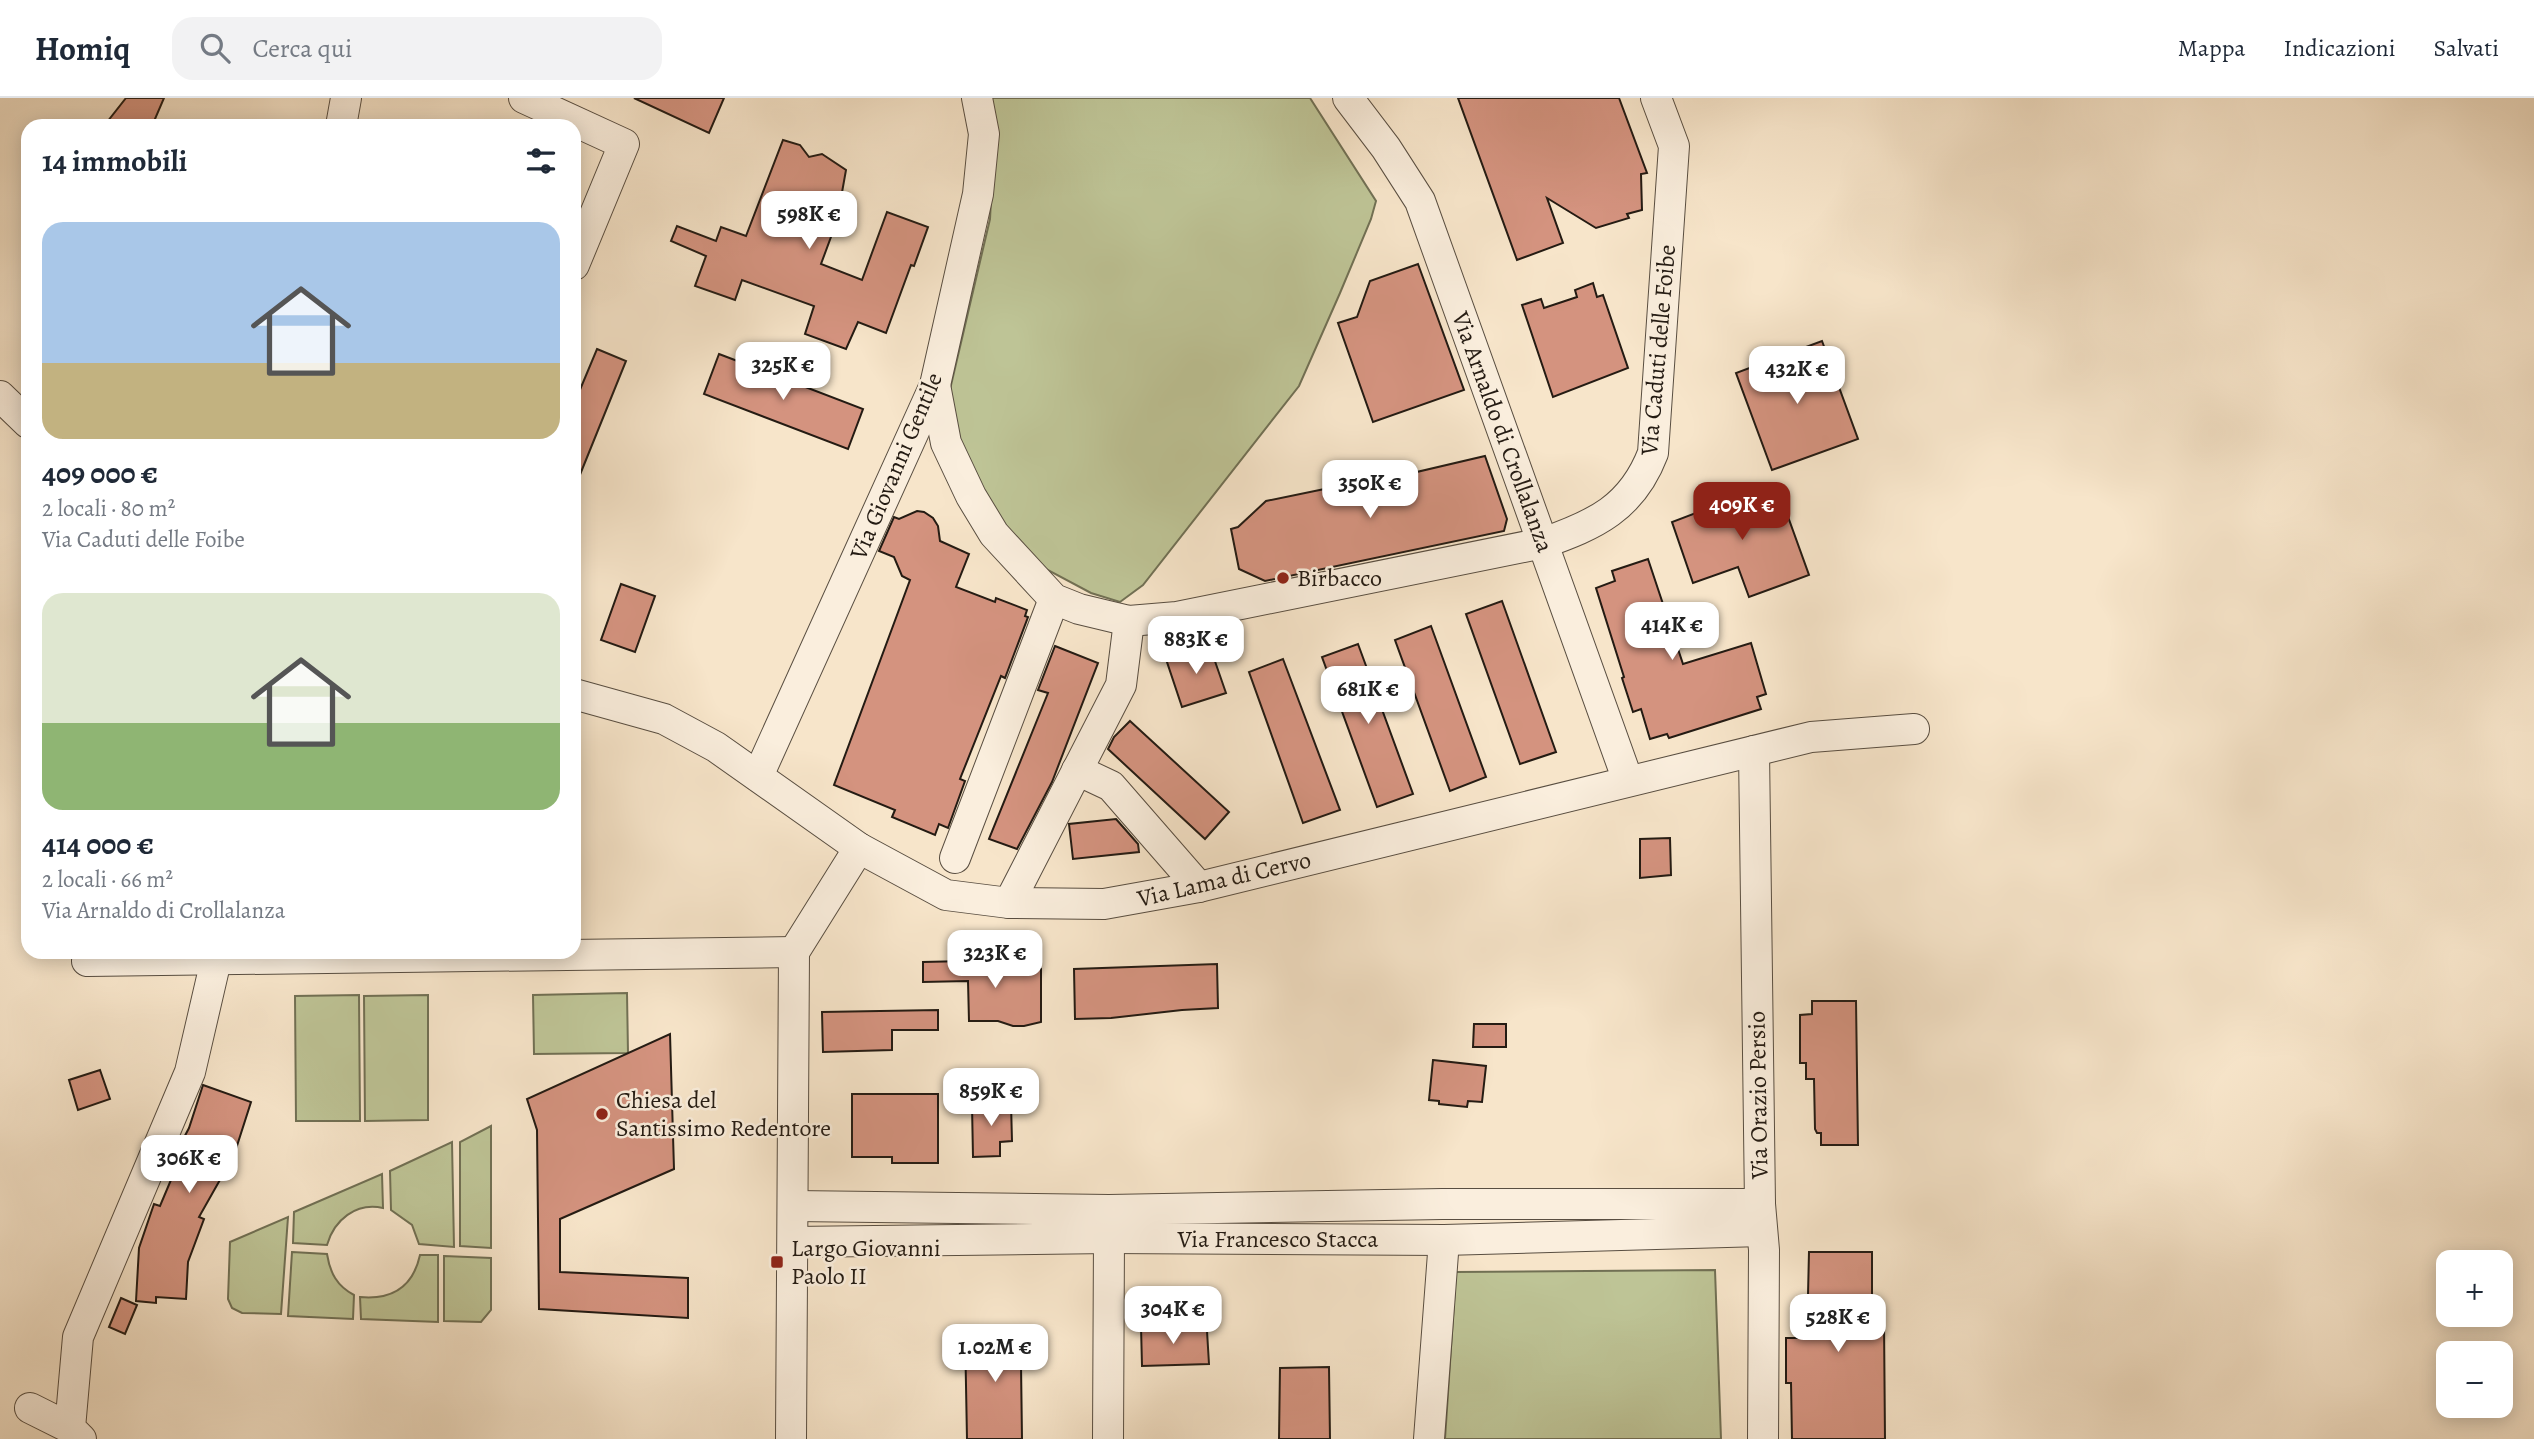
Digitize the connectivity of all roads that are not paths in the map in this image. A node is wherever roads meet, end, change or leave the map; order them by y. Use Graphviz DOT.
graph roads {
  1 [pos="346,98"];
  2 [pos="524,98"];
  3 [pos="977,98"];
  4 [pos="1348,98"];
  5 [pos="1656,98"];
  6 [pos="342,119"];
  7 [pos="570,119"];
  8 [pos="581,124"];
  9 [pos="581,248"];
  10 [pos="935,385"];
  11 [pos="0,396"];
  12 [pos="21,416"];
  13 [pos="1543,544"];
  14 [pos="1054,600"];
  15 [pos="1129,621"];
  16 [pos="581,696"];
  17 [pos="1914,729"];
  18 [pos="1754,751"];
  19 [pos="1077,770"];
  20 [pos="758,776"];
  21 [pos="1628,781"];
  22 [pos="859,848"];
  23 [pos="955,858"];
  24 [pos="1199,887"];
  25 [pos="1009,903"];
  26 [pos="794,952"];
  27 [pos="581,955"];
  28 [pos="184,959"];
  29 [pos="288,959"];
  30 [pos="216,960"];
  31 [pos="794,1206"];
  32 [pos="1761,1217"];
  33 [pos="1109,1238"];
  34 [pos="1444,1240"];
  35 [pos="793,1242"];
  36 [pos="30,1408"];
  37 [pos="76,1433"];
  38 [pos="791,1439"];
  39 [pos="1108,1439"];
  40 [pos="1429,1439"];
  41 [pos="1763,1439"];
  1 -- 6 [label="street"];
  2 -- 7 [label="street"];
  3 -- 10 [label="street, Via Giovanni Gentile"];
  4 -- 13 [label="street, Via Arnaldo di Crollalanza"];
  5 -- 13 [label="street, Via Caduti delle Foibe"];
  8 -- 9 [label="street"];
  10 -- 14 [label="street, Via Caduti delle Foibe"];
  10 -- 20 [label="street, Via Giovanni Gentile"];
  11 -- 12 [label="street"];
  13 -- 15 [label="street, Via Caduti delle Foibe"];
  13 -- 21 [label="street, Via Arnaldo di Crollalanza"];
  14 -- 15 [label="street, Via Caduti delle Foibe"];
  14 -- 23 [label="street"];
  15 -- 19 [label="street"];
  16 -- 20 [label="street, Via Lama di Cervo"];
  17 -- 18 [label="street, Via Lama di Cervo"];
  18 -- 21 [label="street, Via Lama di Cervo"];
  18 -- 32 [label="street, Via Orazio Persio"];
  19 -- 24 [label="street"];
  19 -- 25 [label="street"];
  20 -- 22 [label="street, Via Lama di Cervo"];
  21 -- 24 [label="street, Via Lama di Cervo"];
  22 -- 25 [label="street, Via Lama di Cervo"];
  22 -- 26 [label="street"];
  24 -- 25 [label="street, Via Lama di Cervo"];
  26 -- 27 [label="street"];
  26 -- 31 [label="street"];
  28 -- 30 [label="street"];
  29 -- 30 [label="street"];
  30 -- 37 [label="street"];
  31 -- 32 [label="street, Via Francesco Stacca"];
  31 -- 35 [label="street"];
  32 -- 34 [label="street, Via Francesco Stacca"];
  32 -- 41 [label="street, Via Orazio Persio"];
  33 -- 34 [label="street, Via Francesco Stacca"];
  33 -- 35 [label="street, Via Francesco Stacca"];
  33 -- 39 [label="street"];
  34 -- 40 [label="street"];
  35 -- 38 [label="street"];
  36 -- 37 [label="street"];
}
